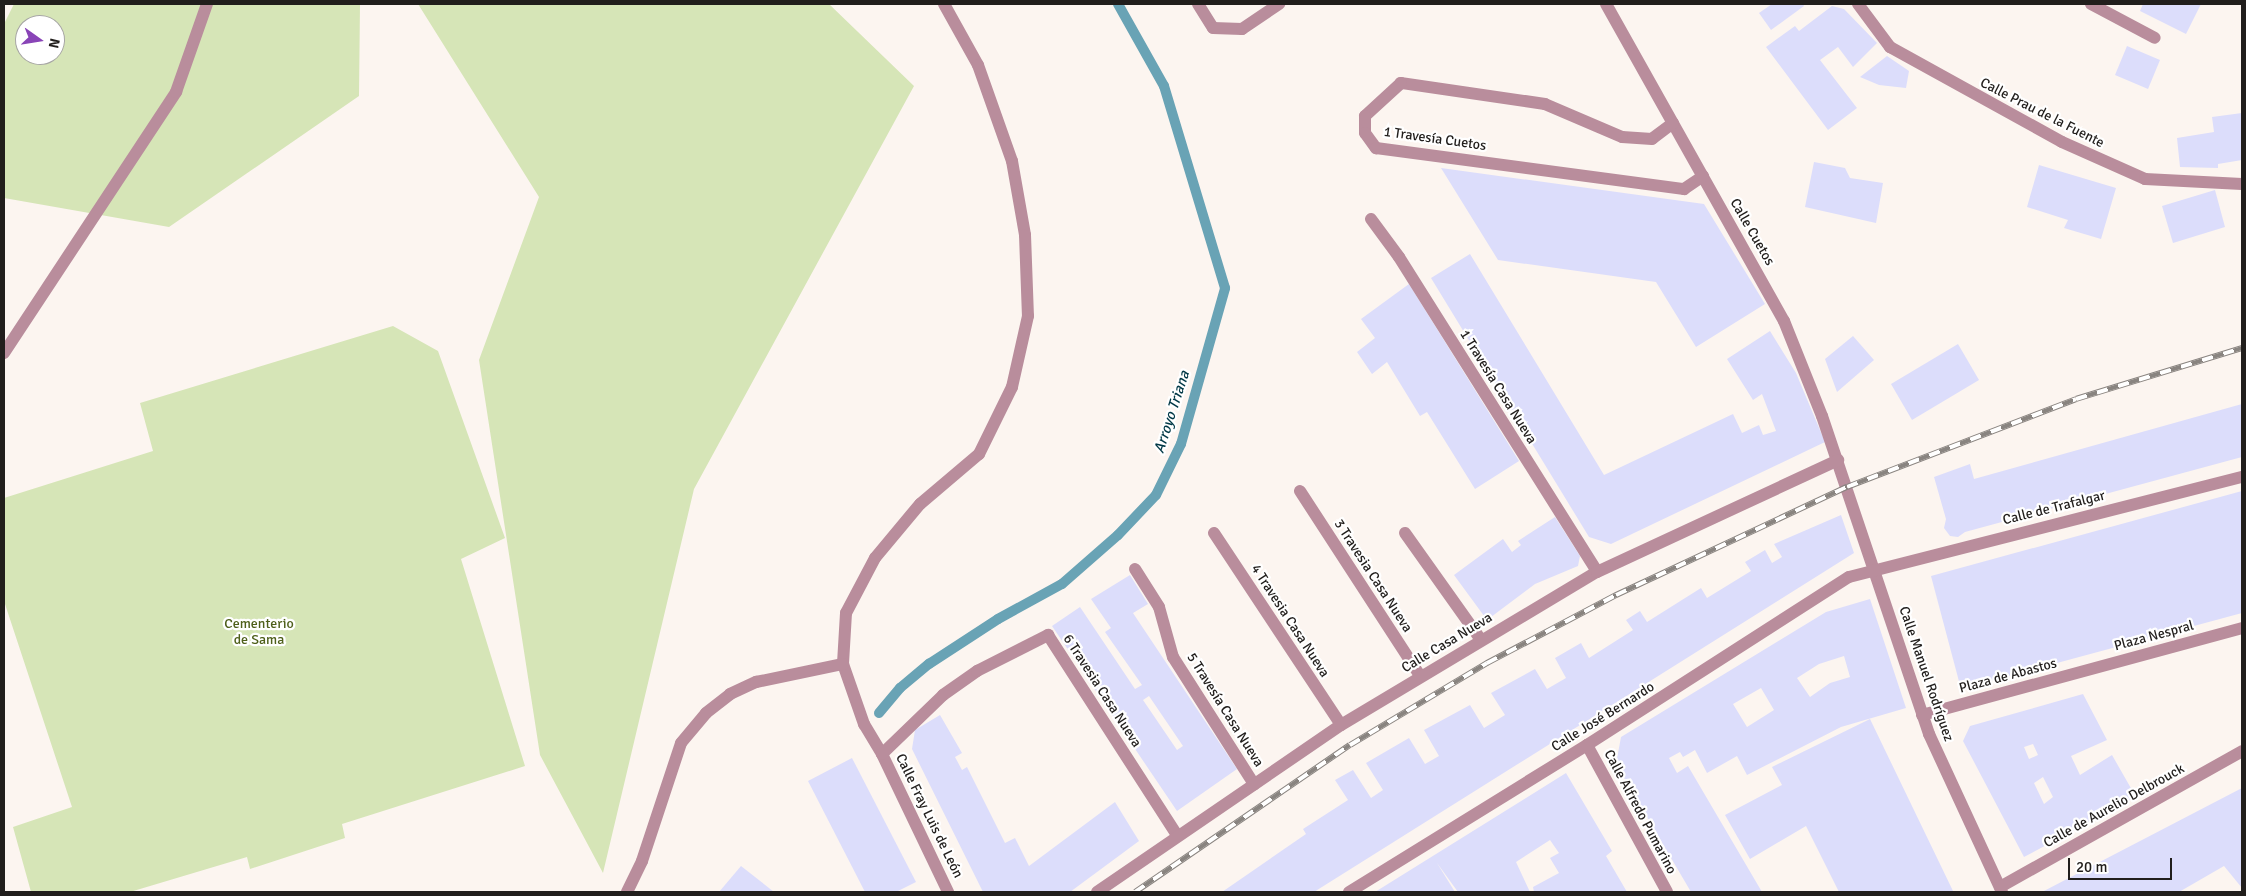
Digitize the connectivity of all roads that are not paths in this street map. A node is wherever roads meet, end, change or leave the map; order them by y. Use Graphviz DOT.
graph roads {
  1 [pos="207,4"];
  2 [pos="944,4"];
  3 [pos="1198,4"];
  4 [pos="1279,4"];
  5 [pos="1606,4"];
  6 [pos="1858,4"];
  7 [pos="2091,4"];
  8 [pos="2155,38"];
  9 [pos="1673,123"];
  10 [pos="1703,176"];
  11 [pos="2242,184"];
  12 [pos="1371,219"];
  13 [pos="4,353"];
  14 [pos="1838,460"];
  15 [pos="2242,477"];
  16 [pos="1847,487"];
  17 [pos="1300,492"];
  18 [pos="1214,533"];
  19 [pos="1405,533"];
  20 [pos="1874,568"];
  21 [pos="1135,569"];
  22 [pos="1597,572"];
  23 [pos="2242,628"];
  24 [pos="1481,640"];
  25 [pos="843,664"];
  26 [pos="2073,674"];
  27 [pos="1420,676"];
  28 [pos="1922,715"];
  29 [pos="1341,725"];
  30 [pos="1588,745"];
  31 [pos="2242,751"];
  32 [pos="882,754"];
  33 [pos="1254,784"];
  34 [pos="1177,835"];
  35 [pos="2001,890"];
  36 [pos="1352,891"];
  37 [pos="627,892"];
  38 [pos="948,892"];
  39 [pos="1097,892"];
  40 [pos="1667,892"];
  1 -- 13 [label="street"];
  2 -- 25 [label="street"];
  3 -- 4 [label="street"];
  5 -- 9 [label="street, Calle Cuetos"];
  6 -- 11 [label="street, Calle Prau de la Fuente"];
  7 -- 8 [label="street"];
  9 -- 10 [label="street, Calle Cuetos"];
  9 -- 10 [label="street, 1 Travesía Cuetos"];
  10 -- 14 [label="street, Calle Cuetos"];
  12 -- 22 [label="street, 1 Travesía Casa Nueva"];
  14 -- 16 [label="street, Calle Cuetos"];
  14 -- 22 [label="street, Calle Casa Nueva"];
  15 -- 20 [label="street, Calle de Trafalgar"];
  16 -- 20 [label="street, Calle Manuel Rodríguez"];
  17 -- 27 [label="street, 3 Travesia Casa Nueva"];
  18 -- 29 [label="street, 4 Travesia Casa Nueva"];
  19 -- 24 [label="street"];
  20 -- 28 [label="street, Calle Manuel Rodríguez"];
  20 -- 30 [label="street, Calle José Bernardo"];
  21 -- 33 [label="street, 5 Travesía Casa Nueva"];
  22 -- 24 [label="street, Calle Casa Nueva"];
  23 -- 26 [label="street, Plaza Nespral"];
  24 -- 27 [label="street, Calle Casa Nueva"];
  25 -- 32 [label="street, Calle Fray Luis de León"];
  25 -- 37 [label="street"];
  26 -- 28 [label="street, Plaza de Abastos"];
  27 -- 29 [label="street, Calle Casa Nueva"];
  28 -- 35 [label="street, Calle Manuel Rodríguez"];
  29 -- 33 [label="street, Calle Casa Nueva"];
  30 -- 36 [label="street, Calle José Bernardo"];
  30 -- 40 [label="street, Calle Alfredo Pumarino"];
  31 -- 35 [label="street, Calle de Aurelio Delbrouck"];
  32 -- 34 [label="street, 6 Travesia Casa Nueva"];
  32 -- 38 [label="street, Calle Fray Luis de León"];
  33 -- 34 [label="street, Calle Casa Nueva"];
  34 -- 39 [label="street, Calle Casa Nueva"];
}
